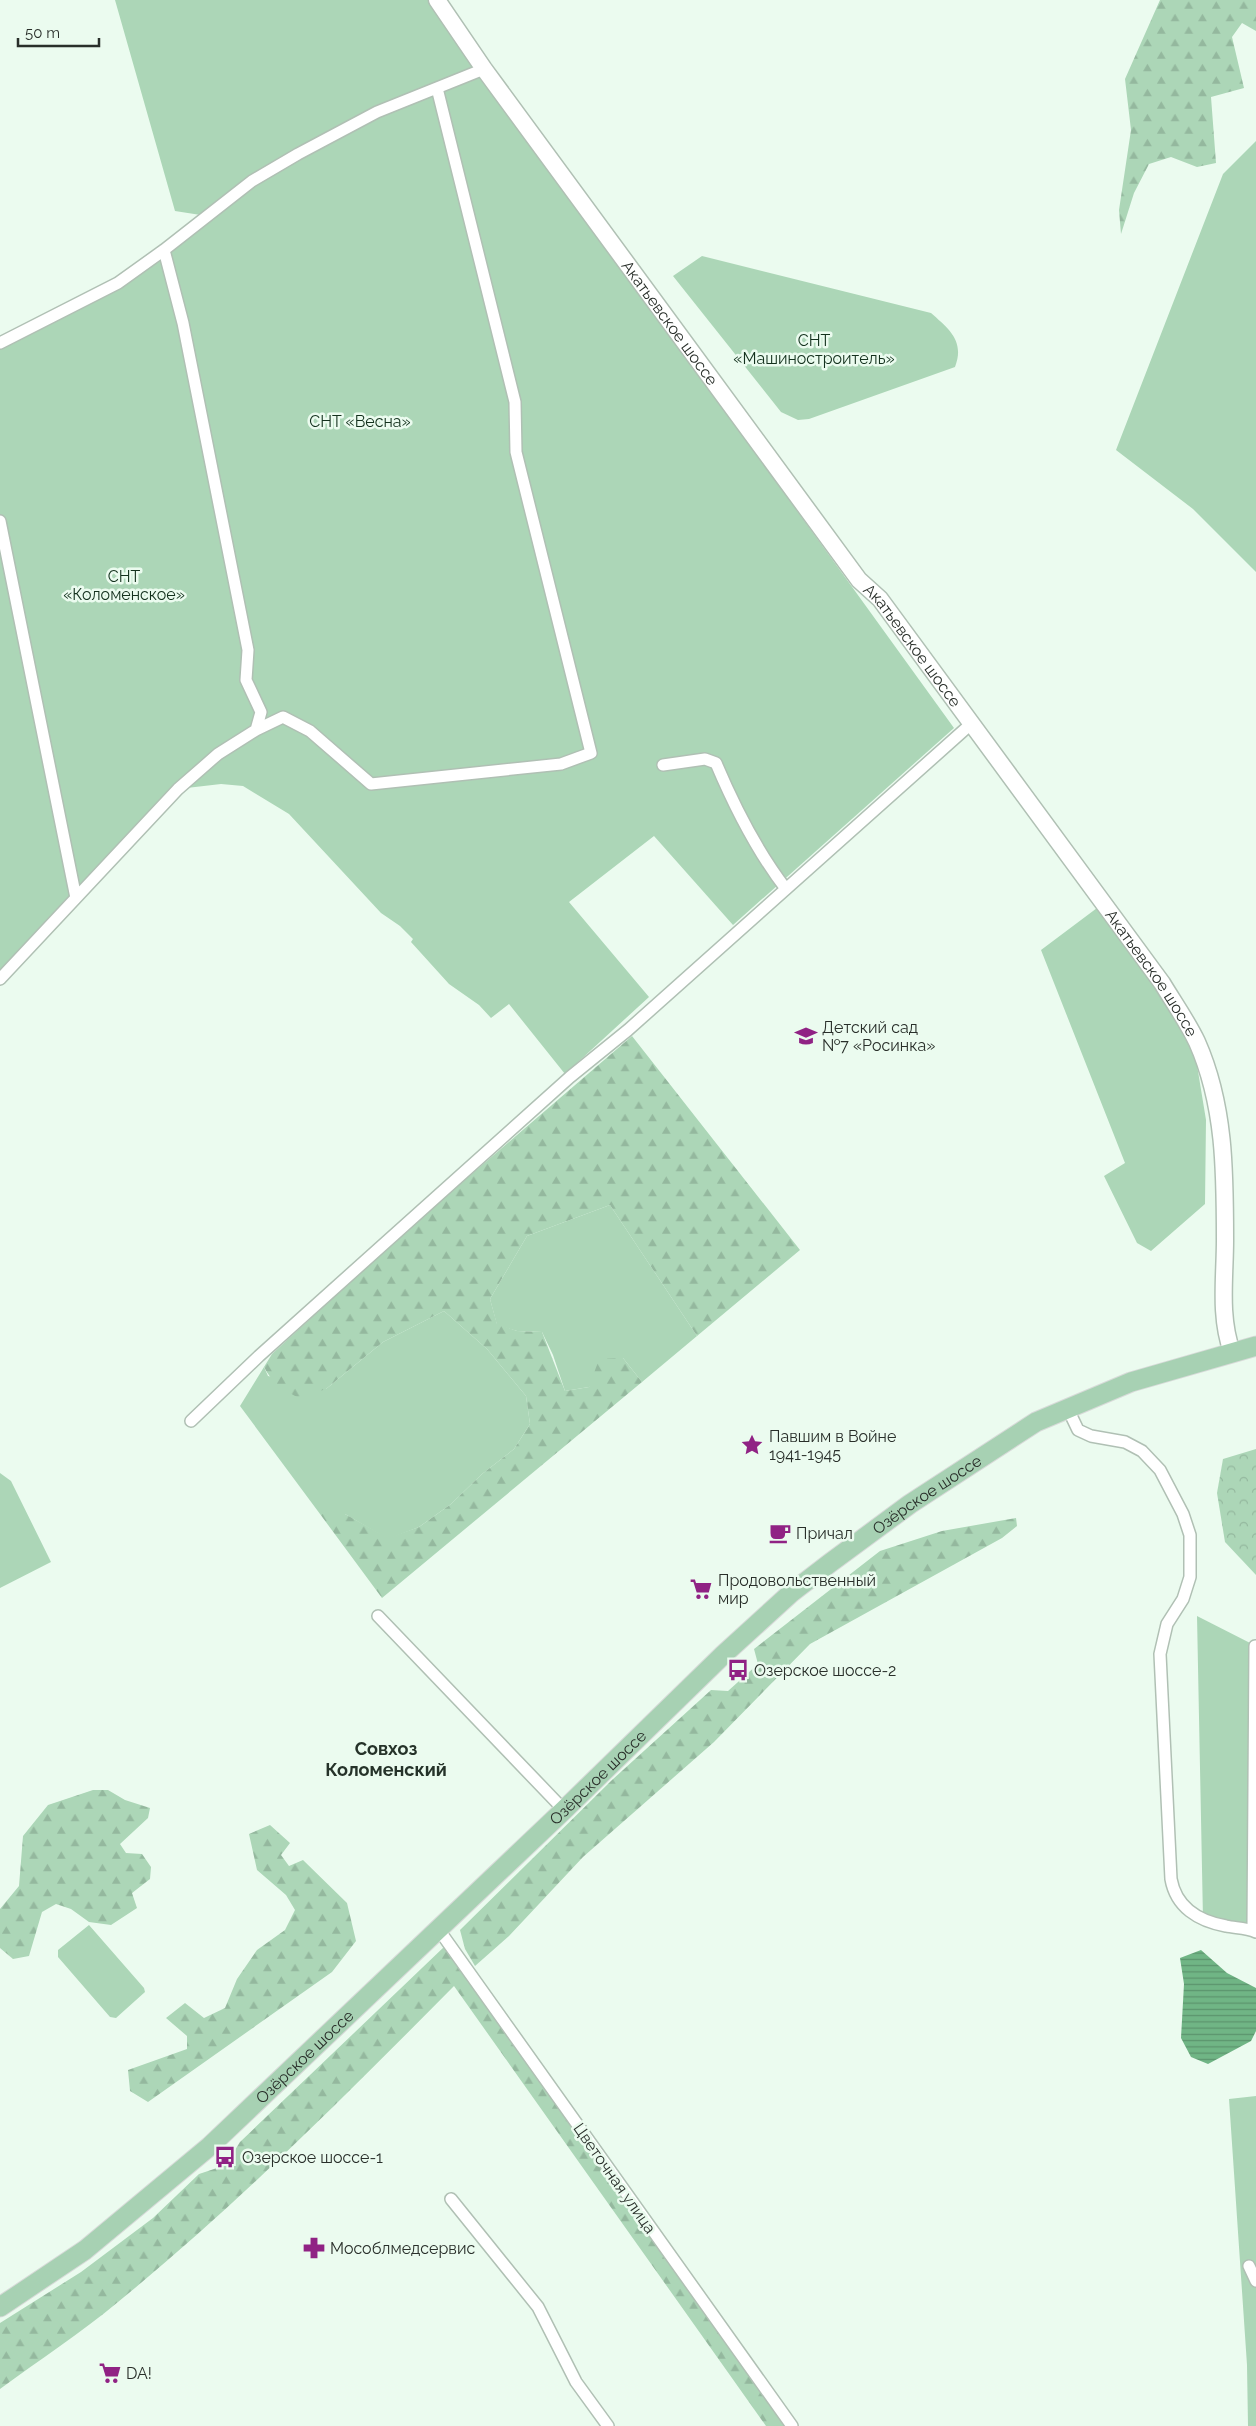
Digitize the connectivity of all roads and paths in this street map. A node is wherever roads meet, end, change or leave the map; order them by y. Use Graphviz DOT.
graph roads {
  1 [pos="437,0"];
  2 [pos="479,71"];
  3 [pos="437,88"];
  4 [pos="164,250"];
  5 [pos="0,344"];
  6 [pos="0,521"];
  7 [pos="972,723"];
  8 [pos="256,730"];
  9 [pos="663,765"];
  10 [pos="786,889"];
  11 [pos="76,898"];
  12 [pos="0,979"];
  13 [pos="1256,1346"];
  14 [pos="1232,1352"];
  15 [pos="1067,1408"];
  16 [pos="190,1420"];
  17 [pos="378,1616"];
  18 [pos="1255,1646"];
  19 [pos="564,1810"];
  20 [pos="439,1930"];
  21 [pos="1254,1931"];
  22 [pos="451,2199"];
  23 [pos="1249,2266"];
  24 [pos="1256,2281"];
  25 [pos="0,2307"];
  26 [pos="608,2426"];
  27 [pos="792,2426"];
  1 -- 7 [label="main road, Акатьевское шоссе"];
  2 -- 3 [label="street"];
  3 -- 4 [label="street"];
  3 -- 8 [label="street"];
  4 -- 5 [label="street"];
  4 -- 8 [label="street"];
  6 -- 11 [label="street"];
  7 -- 10 [label="street"];
  7 -- 14 [label="main road, Акатьевское шоссе"];
  8 -- 11 [label="street"];
  9 -- 10 [label="street"];
  10 -- 16 [label="street"];
  11 -- 12 [label="street"];
  13 -- 14 [label="main road, Озёрское шоссе"];
  14 -- 15 [label="main road, Озёрское шоссе"];
  15 -- 19 [label="main road, Озёрское шоссе"];
  15 -- 21 [label="street"];
  17 -- 19 [label="street"];
  18 -- 21 [label="street"];
  19 -- 20 [label="main road, Озёрское шоссе"];
  20 -- 25 [label="main road, Озёрское шоссе"];
  20 -- 27 [label="street, Цветочная улица"];
  22 -- 26 [label="street"];
  23 -- 24 [label="street"];
}
